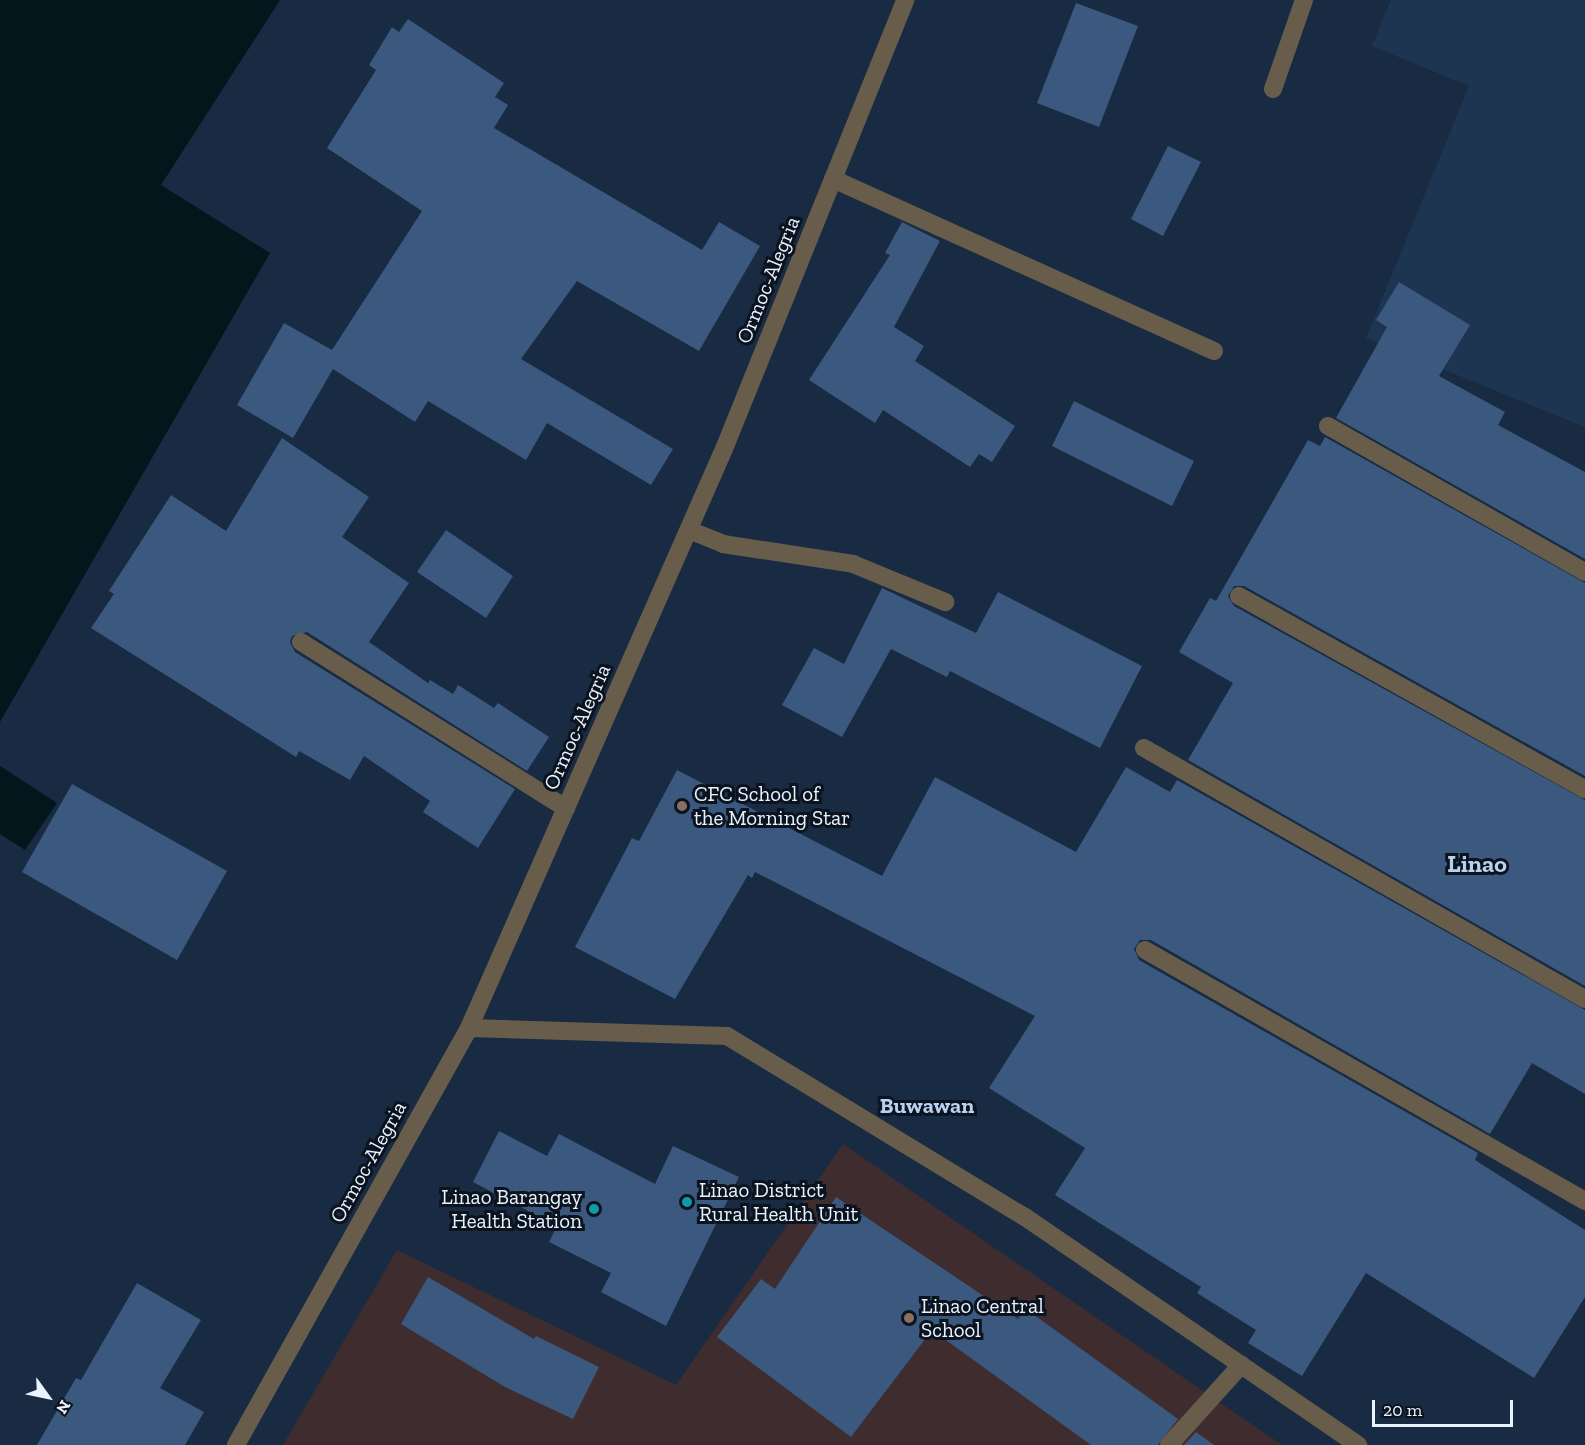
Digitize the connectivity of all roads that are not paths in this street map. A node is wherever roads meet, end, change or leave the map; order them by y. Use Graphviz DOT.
graph roads {
  1 [pos="905,0"];
  2 [pos="1304,0"];
  3 [pos="1273,89"];
  4 [pos="833,178"];
  5 [pos="1214,351"];
  6 [pos="1328,426"];
  7 [pos="689,531"];
  8 [pos="1585,572"];
  9 [pos="1239,596"];
  10 [pos="945,602"];
  11 [pos="301,642"];
  12 [pos="1144,748"];
  13 [pos="1585,789"];
  14 [pos="566,808"];
  15 [pos="1145,950"];
  16 [pos="1585,999"];
  17 [pos="469,1028"];
  18 [pos="1585,1201"];
  19 [pos="1241,1365"];
  20 [pos="236,1445"];
  21 [pos="1169,1445"];
  22 [pos="1358,1445"];
  1 -- 4 [label="street, Ormoc-Alegria"];
  2 -- 3 [label="street"];
  4 -- 5 [label="street"];
  4 -- 7 [label="street, Ormoc-Alegria"];
  6 -- 8 [label="street"];
  7 -- 10 [label="street"];
  7 -- 14 [label="street, Ormoc-Alegria"];
  9 -- 13 [label="street"];
  11 -- 14 [label="street"];
  12 -- 16 [label="street"];
  14 -- 17 [label="street, Ormoc-Alegria"];
  15 -- 18 [label="street"];
  17 -- 19 [label="street"];
  17 -- 20 [label="street, Ormoc-Alegria"];
  19 -- 21 [label="street"];
  19 -- 22 [label="street"];
}
